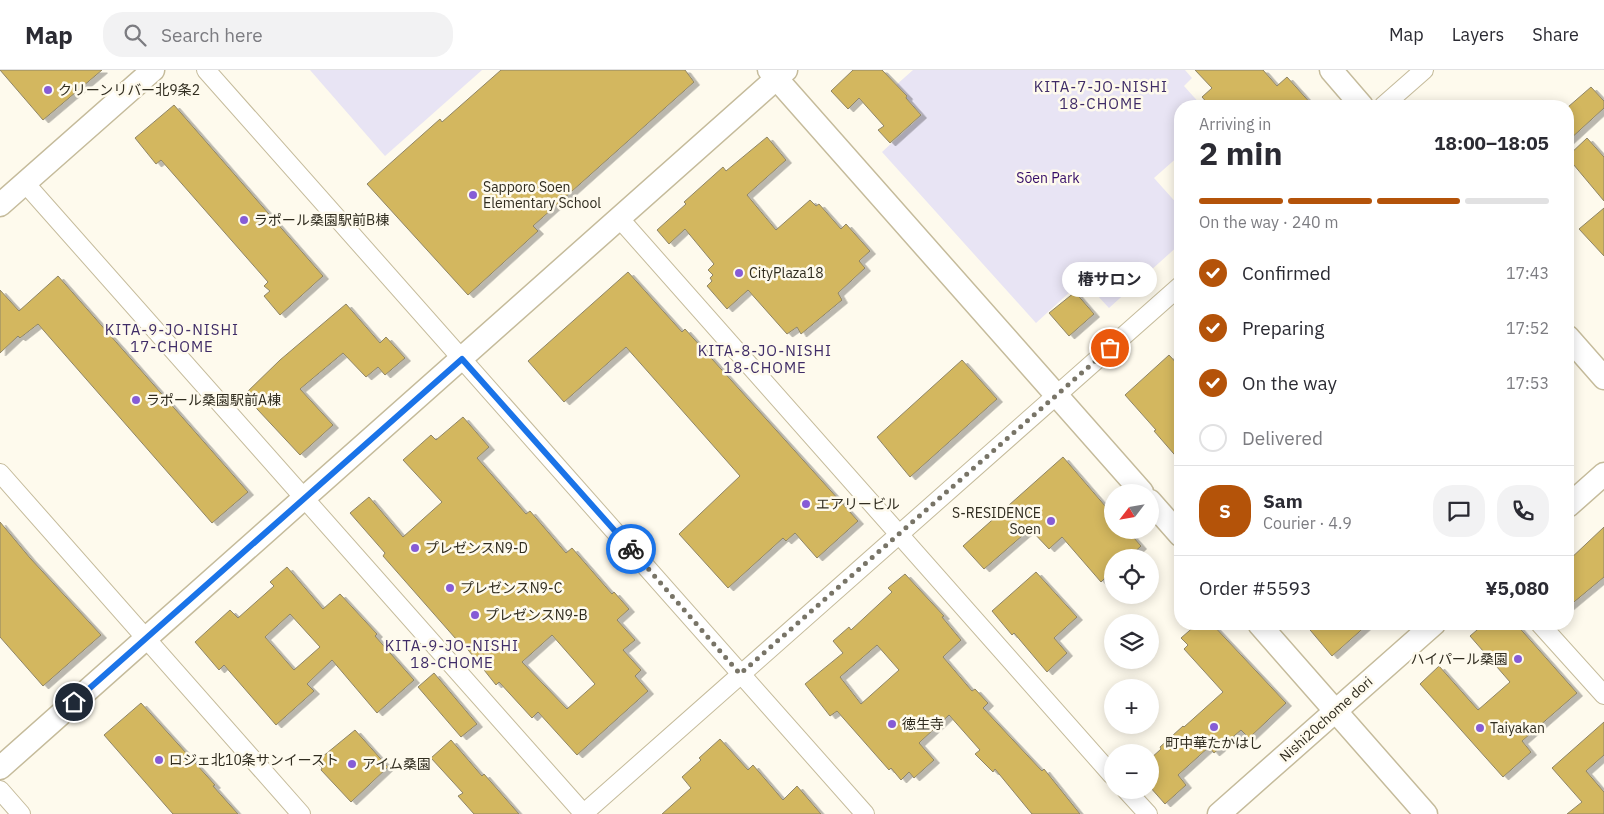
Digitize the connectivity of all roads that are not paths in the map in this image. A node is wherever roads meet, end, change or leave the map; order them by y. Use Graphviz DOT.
graph roads {
  1 [pos="153,70"];
  2 [pos="206,70"];
  3 [pos="1330,70"];
  4 [pos="1424,70"];
  5 [pos="777,73"];
  6 [pos="1357,100"];
  7 [pos="1390,100"];
  8 [pos="25,183"];
  9 [pos="0,205"];
  10 [pos="620,219"];
  11 [pos="1174,291"];
  12 [pos="1574,344"];
  13 [pos="462,359"];
  14 [pos="1604,378"];
  15 [pos="1056,396"];
  16 [pos="0,473"];
  17 [pos="1604,474"];
  18 [pos="1135,484"];
  19 [pos="304,498"];
  20 [pos="1574,501"];
  21 [pos="1159,511"];
  22 [pos="1174,528"];
  23 [pos="899,535"];
  24 [pos="1263,630"];
  25 [pos="1427,630"];
  26 [pos="1545,630"];
  27 [pos="146,638"];
  28 [pos="740,674"];
  29 [pos="1604,695"];
  30 [pos="1335,710"];
  31 [pos="1104,766"];
  32 [pos="0,768"];
  33 [pos="0,790"];
  34 [pos="1134,799"];
  35 [pos="21,814"];
  36 [pos="302,814"];
  37 [pos="584,814"];
  38 [pos="865,814"];
  39 [pos="1148,814"];
  40 [pos="1219,814"];
  41 [pos="1426,814"];
  1 -- 8 [label="street"];
  2 -- 13 [label="street"];
  3 -- 6 [label="street"];
  4 -- 7 [label="street"];
  5 -- 10 [label="street"];
  5 -- 15 [label="street"];
  8 -- 9 [label="street"];
  8 -- 19 [label="street"];
  10 -- 13 [label="street"];
  10 -- 23 [label="street"];
  11 -- 15 [label="street"];
  12 -- 14 [label="street"];
  13 -- 19 [label="street"];
  13 -- 28 [label="street"];
  15 -- 18 [label="street"];
  15 -- 23 [label="street"];
  16 -- 27 [label="street"];
  17 -- 20 [label="street"];
  19 -- 27 [label="street"];
  19 -- 37 [label="street"];
  21 -- 22 [label="street"];
  23 -- 28 [label="street"];
  23 -- 31 [label="street"];
  24 -- 30 [label="street"];
  25 -- 30 [label="street, Nishi20chome dori"];
  26 -- 29 [label="street"];
  27 -- 32 [label="street"];
  27 -- 36 [label="street"];
  28 -- 37 [label="street"];
  28 -- 38 [label="street"];
  30 -- 40 [label="street, Nishi20chome dori"];
  30 -- 41 [label="street"];
  33 -- 35 [label="street"];
  34 -- 39 [label="street"];
}
